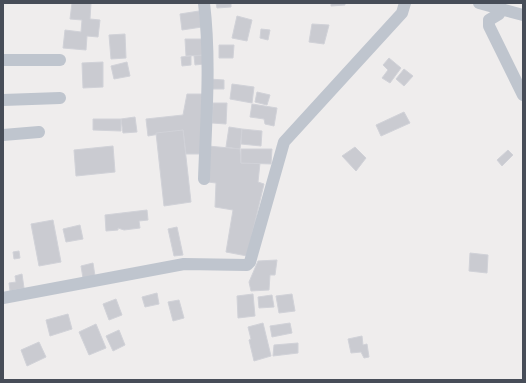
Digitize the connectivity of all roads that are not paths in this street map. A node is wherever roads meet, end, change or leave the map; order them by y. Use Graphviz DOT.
graph roads {
  1 [pos="204,3"];
  2 [pos="405,3"];
  3 [pos="479,3"];
  4 [pos="502,9"];
  5 [pos="523,15"];
  6 [pos="3,60"];
  7 [pos="60,60"];
  8 [pos="523,95"];
  9 [pos="60,98"];
  10 [pos="3,100"];
  11 [pos="39,132"];
  12 [pos="3,135"];
  13 [pos="204,178"];
  14 [pos="3,298"];
  1 -- 13 [label="street"];
  2 -- 14 [label="street"];
  3 -- 4 [label="street"];
  4 -- 5 [label="street"];
  4 -- 8 [label="street"];
  6 -- 7 [label="street"];
  9 -- 10 [label="street"];
  11 -- 12 [label="street"];
}
